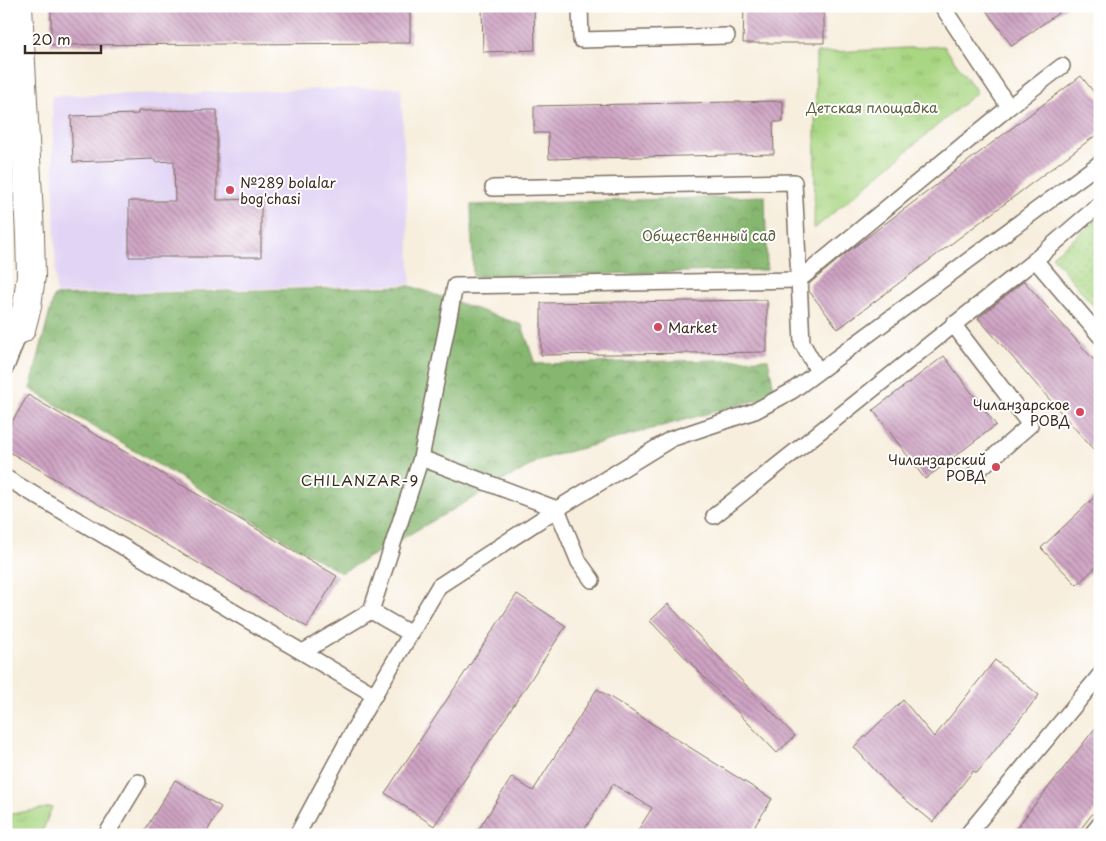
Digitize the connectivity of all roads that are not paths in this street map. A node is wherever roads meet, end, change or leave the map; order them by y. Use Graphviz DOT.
graph roads {
  1 [pos="18,6"];
  2 [pos="580,6"];
  3 [pos="942,6"];
  4 [pos="727,36"];
  5 [pos="1062,66"];
  6 [pos="1009,107"];
  7 [pos="1100,164"];
  8 [pos="493,188"];
  9 [pos="1100,204"];
  10 [pos="1034,260"];
  11 [pos="799,280"];
  12 [pos="953,324"];
  13 [pos="21,328"];
  14 [pos="1100,336"];
  15 [pos="6,367"];
  16 [pos="818,371"];
  17 [pos="421,458"];
  18 [pos="976,472"];
  19 [pos="6,478"];
  20 [pos="557,509"];
  21 [pos="714,516"];
  22 [pos="592,580"];
  23 [pos="371,611"];
  24 [pos="411,634"];
  25 [pos="303,652"];
  26 [pos="1100,675"];
  27 [pos="375,694"];
  28 [pos="138,782"];
  29 [pos="1100,824"];
  30 [pos="106,835"];
  31 [pos="297,835"];
  32 [pos="967,835"];
  33 [pos="1091,835"];
  1 -- 13 [label="street"];
  2 -- 4 [label="lane"];
  3 -- 6 [label="lane"];
  5 -- 6 [label="lane"];
  6 -- 11 [label="lane"];
  7 -- 16 [label="lane"];
  8 -- 11 [label="lane"];
  9 -- 10 [label="lane"];
  10 -- 12 [label="lane"];
  10 -- 14 [label="lane"];
  11 -- 16 [label="lane"];
  11 -- 17 [label="lane"];
  12 -- 18 [label="lane"];
  12 -- 21 [label="lane"];
  13 -- 15 [label="lane"];
  16 -- 20 [label="lane"];
  17 -- 20 [label="lane"];
  17 -- 23 [label="lane"];
  19 -- 25 [label="lane"];
  20 -- 22 [label="lane"];
  20 -- 24 [label="lane"];
  23 -- 24 [label="lane"];
  23 -- 25 [label="lane"];
  24 -- 27 [label="lane"];
  25 -- 27 [label="lane"];
  26 -- 32 [label="lane"];
  27 -- 31 [label="lane"];
  28 -- 30 [label="lane"];
  29 -- 33 [label="lane"];
}
